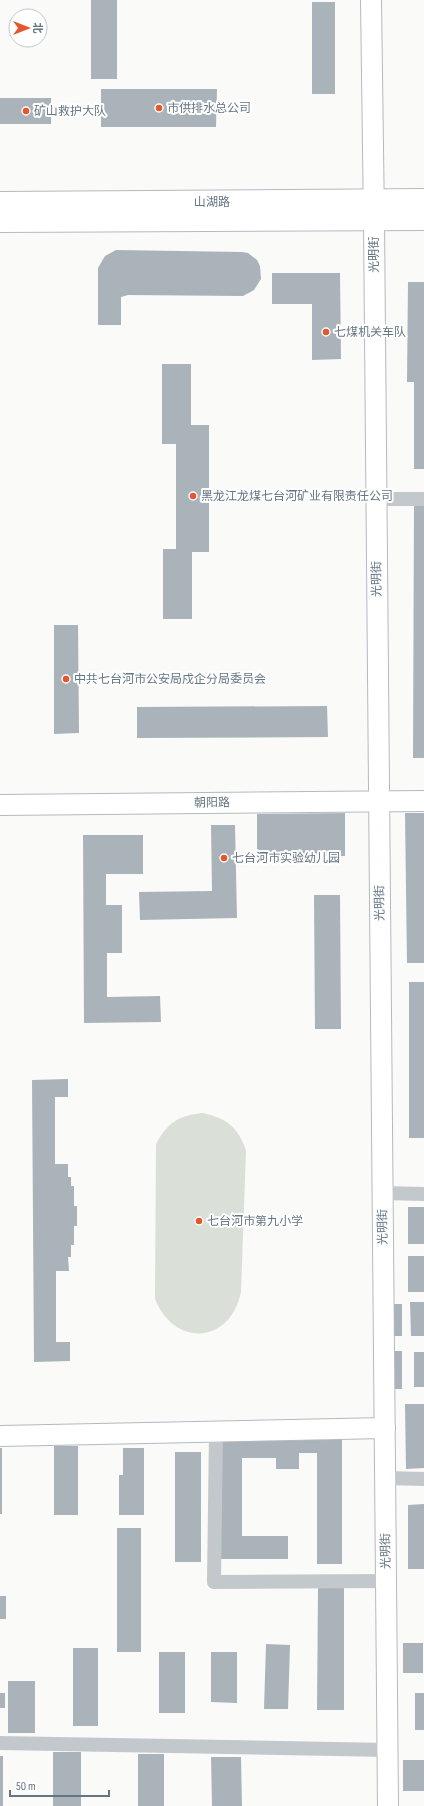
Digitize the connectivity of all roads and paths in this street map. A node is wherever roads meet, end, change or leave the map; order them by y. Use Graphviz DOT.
graph roads {
  1 [pos="371,0"];
  2 [pos="424,200"];
  3 [pos="0,203"];
  4 [pos="374,210"];
  5 [pos="424,219"];
  6 [pos="0,221"];
  7 [pos="376,499"];
  8 [pos="424,499"];
  9 [pos="379,801"];
  10 [pos="424,801"];
  11 [pos="0,805"];
  12 [pos="382,1194"];
  13 [pos="424,1194"];
  14 [pos="385,1428"];
  15 [pos="216,1432"];
  16 [pos="0,1436"];
  17 [pos="385,1478"];
  18 [pos="424,1479"];
  19 [pos="386,1581"];
  20 [pos="0,1742"];
  21 [pos="388,1750"];
  22 [pos="388,1806"];
  1 -- 4 [label="main road, 光明街"];
  2 -- 4 [label="main road, 山湖路"];
  3 -- 4 [label="main road, 山湖路"];
  4 -- 5 [label="main road, 山湖路"];
  4 -- 6 [label="main road, 山湖路"];
  4 -- 7 [label="main road, 光明街"];
  7 -- 8 [label="street"];
  7 -- 9 [label="main road, 光明街"];
  9 -- 10 [label="main road, 朝阳路"];
  9 -- 11 [label="main road, 朝阳路"];
  9 -- 12 [label="main road, 光明街"];
  12 -- 13 [label="street"];
  12 -- 14 [label="main road, 光明街"];
  14 -- 15 [label="main road"];
  14 -- 17 [label="main road, 光明街"];
  15 -- 16 [label="main road"];
  15 -- 19 [label="street"];
  17 -- 18 [label="street"];
  17 -- 19 [label="main road, 光明街"];
  19 -- 21 [label="main road, 光明街"];
  20 -- 21 [label="street"];
  21 -- 22 [label="main road, 光明街"];
}
